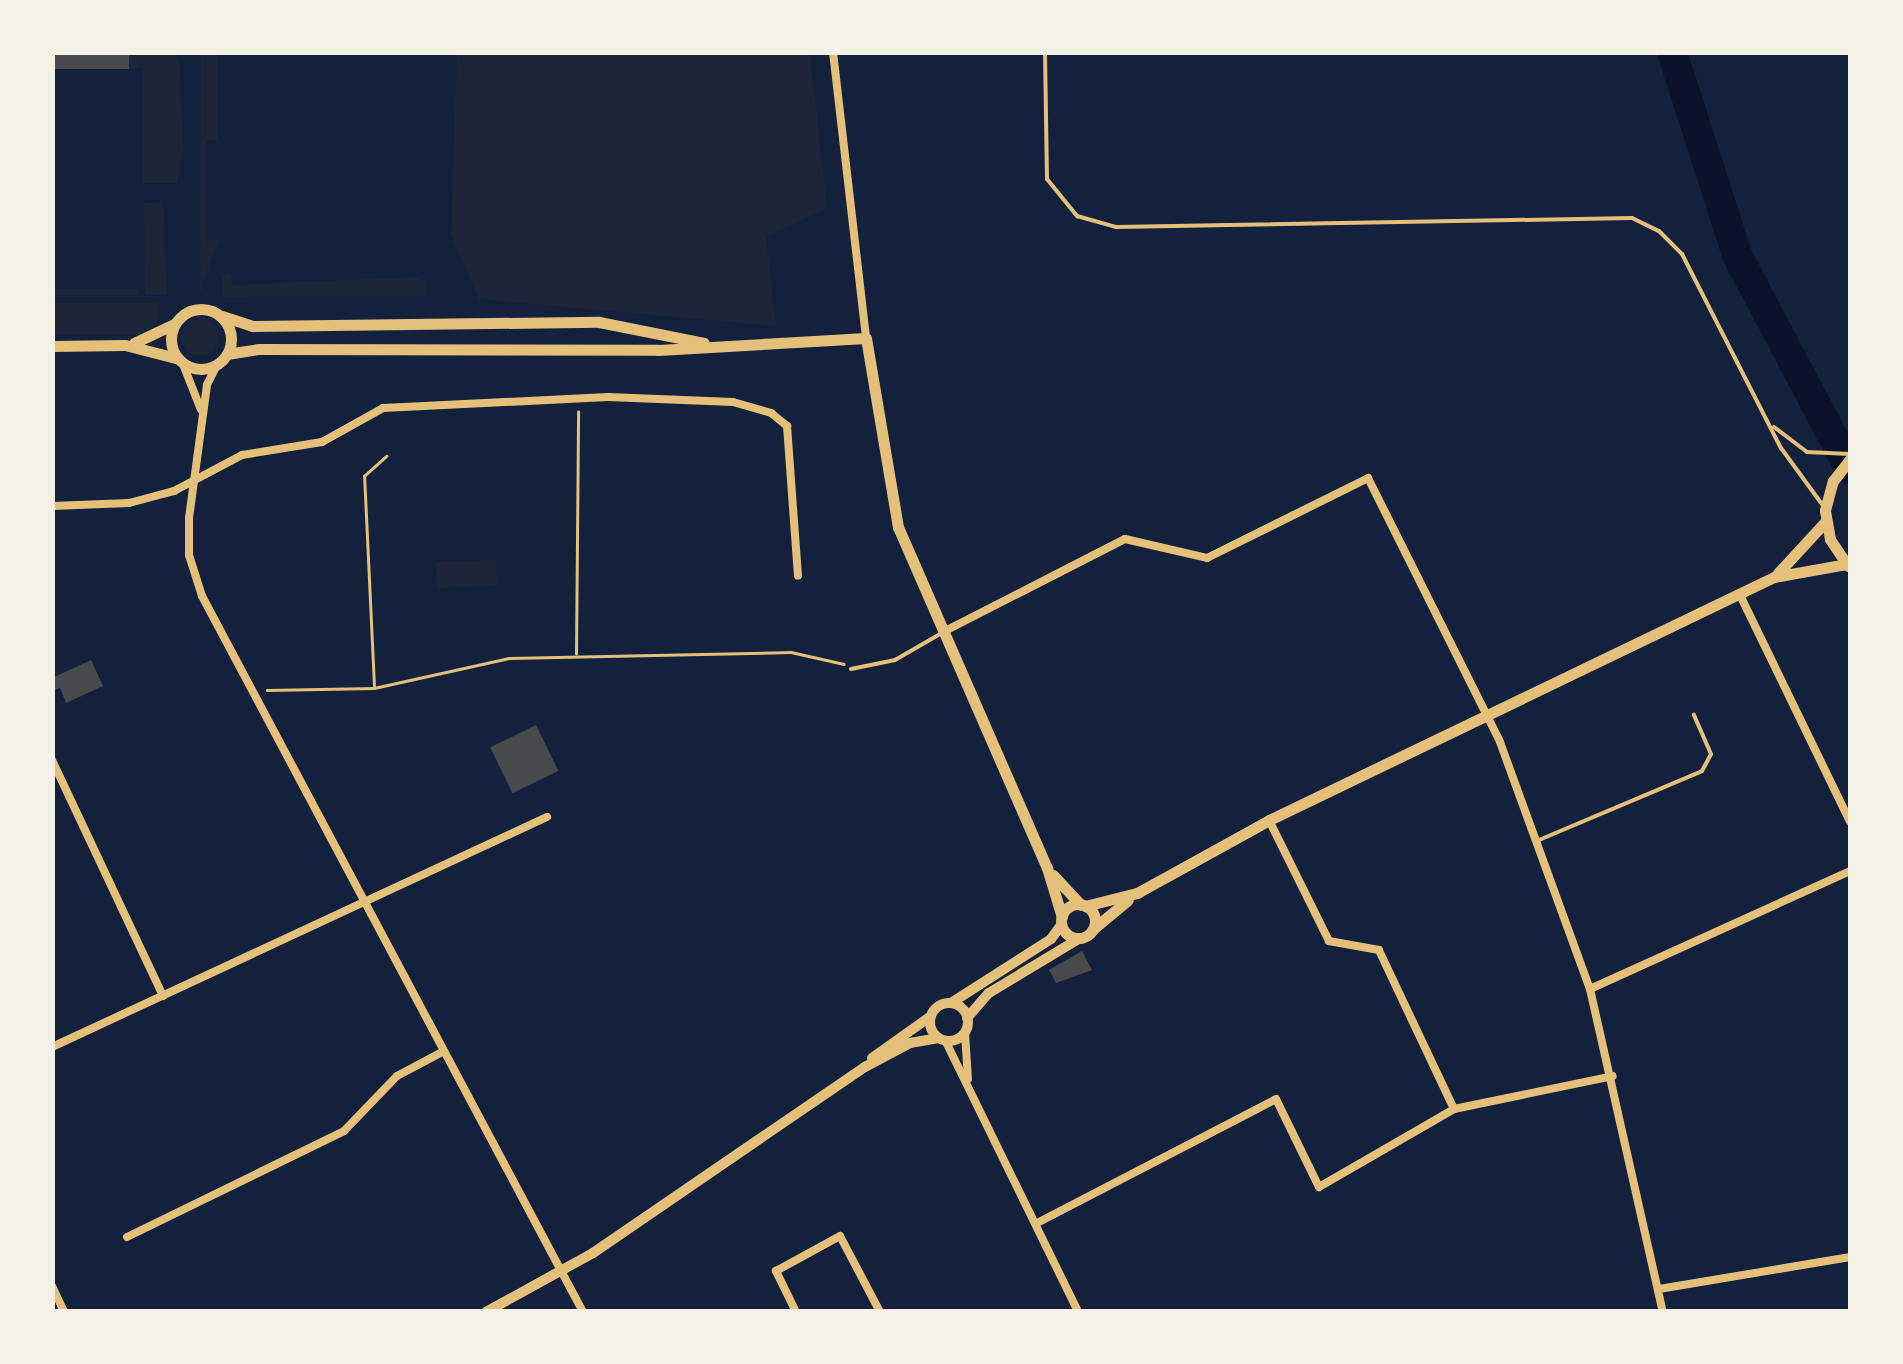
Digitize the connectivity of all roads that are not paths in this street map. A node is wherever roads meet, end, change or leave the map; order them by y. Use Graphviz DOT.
graph roads {
  1 [pos="833,52"];
  2 [pos="1045,52"];
  3 [pos="222,316"];
  4 [pos="174,324"];
  5 [pos="866,338"];
  6 [pos="125,345"];
  7 [pos="714,345"];
  8 [pos="52,346"];
  9 [pos="227,354"];
  10 [pos="180,361"];
  11 [pos="217,365"];
  12 [pos="203,419"];
  13 [pos="1771,424"];
  14 [pos="1850,456"];
  15 [pos="196,481"];
  16 [pos="52,506"];
  17 [pos="1825,516"];
  18 [pos="1848,566"];
  19 [pos="798,576"];
  20 [pos="1774,577"];
  21 [pos="1738,594"];
  22 [pos="944,632"];
  23 [pos="850,669"];
  24 [pos="1485,713"];
  25 [pos="1694,715"];
  26 [pos="52,760"];
  27 [pos="546,818"];
  28 [pos="1269,820"];
  29 [pos="1850,822"];
  30 [pos="1534,842"];
  31 [pos="1047,868"];
  32 [pos="1850,871"];
  33 [pos="1137,893"];
  34 [pos="366,901"];
  35 [pos="1083,906"];
  36 [pos="1062,921"];
  37 [pos="1092,929"];
  38 [pos="1080,938"];
  39 [pos="1590,989"];
  40 [pos="163,996"];
  41 [pos="951,1003"];
  42 [pos="931,1016"];
  43 [pos="967,1018"];
  44 [pos="964,1033"];
  45 [pos="942,1039"];
  46 [pos="52,1047"];
  47 [pos="444,1051"];
  48 [pos="865,1066"];
  49 [pos="1612,1076"];
  50 [pos="972,1093"];
  51 [pos="1454,1109"];
  52 [pos="1039,1222"];
  53 [pos="127,1237"];
  54 [pos="1850,1257"];
  55 [pos="563,1272"];
  56 [pos="52,1286"];
  57 [pos="1658,1289"];
  58 [pos="64,1312"];
  59 [pos="486,1312"];
  60 [pos="583,1312"];
  61 [pos="796,1312"];
  62 [pos="880,1312"];
  63 [pos="1078,1312"];
  64 [pos="1662,1312"];
  1 -- 5 [label="street"];
  2 -- 13 [label="lane"];
  3 -- 4 [label="main road"];
  3 -- 7 [label="main road"];
  3 -- 9 [label="main road"];
  4 -- 6 [label="main road"];
  4 -- 10 [label="main road"];
  5 -- 7 [label="main road"];
  5 -- 22 [label="main road"];
  6 -- 8 [label="main road"];
  6 -- 10 [label="main road"];
  7 -- 9 [label="main road"];
  9 -- 11 [label="main road"];
  10 -- 11 [label="main road"];
  10 -- 12 [label="street"];
  11 -- 12 [label="street"];
  12 -- 15 [label="street"];
  13 -- 14 [label="lane"];
  13 -- 17 [label="lane"];
  14 -- 17 [label="main road"];
  15 -- 16 [label="street"];
  15 -- 19 [label="street"];
  15 -- 34 [label="street"];
  17 -- 18 [label="main road"];
  17 -- 20 [label="main road"];
  18 -- 20 [label="main road"];
  20 -- 21 [label="main road"];
  21 -- 24 [label="main road"];
  21 -- 29 [label="street"];
  22 -- 23 [label="lane"];
  22 -- 24 [label="street"];
  22 -- 31 [label="main road"];
  24 -- 28 [label="main road"];
  24 -- 30 [label="street"];
  25 -- 30 [label="lane"];
  26 -- 40 [label="street"];
  27 -- 34 [label="street"];
  28 -- 33 [label="main road"];
  28 -- 51 [label="street"];
  30 -- 39 [label="street"];
  31 -- 35 [label="main road"];
  31 -- 36 [label="main road"];
  32 -- 39 [label="street"];
  33 -- 35 [label="main road"];
  33 -- 37 [label="main road"];
  34 -- 40 [label="street"];
  34 -- 47 [label="street"];
  35 -- 36 [label="main road"];
  35 -- 37 [label="main road"];
  36 -- 38 [label="main road"];
  36 -- 41 [label="main road"];
  37 -- 38 [label="main road"];
  38 -- 43 [label="main road"];
  39 -- 49 [label="street"];
  40 -- 46 [label="street"];
  41 -- 42 [label="main road"];
  41 -- 43 [label="main road"];
  42 -- 45 [label="main road"];
  42 -- 48 [label="main road"];
  43 -- 44 [label="main road"];
  44 -- 45 [label="main road"];
  44 -- 50 [label="street"];
  45 -- 48 [label="main road"];
  45 -- 50 [label="street"];
  47 -- 53 [label="street"];
  47 -- 55 [label="street"];
  48 -- 55 [label="main road"];
  49 -- 51 [label="street"];
  49 -- 57 [label="street"];
  50 -- 52 [label="street"];
  51 -- 52 [label="street"];
  52 -- 63 [label="street"];
  54 -- 57 [label="street"];
  55 -- 59 [label="main road"];
  55 -- 60 [label="street"];
  56 -- 58 [label="street"];
  57 -- 64 [label="street"];
  61 -- 62 [label="street"];
}
